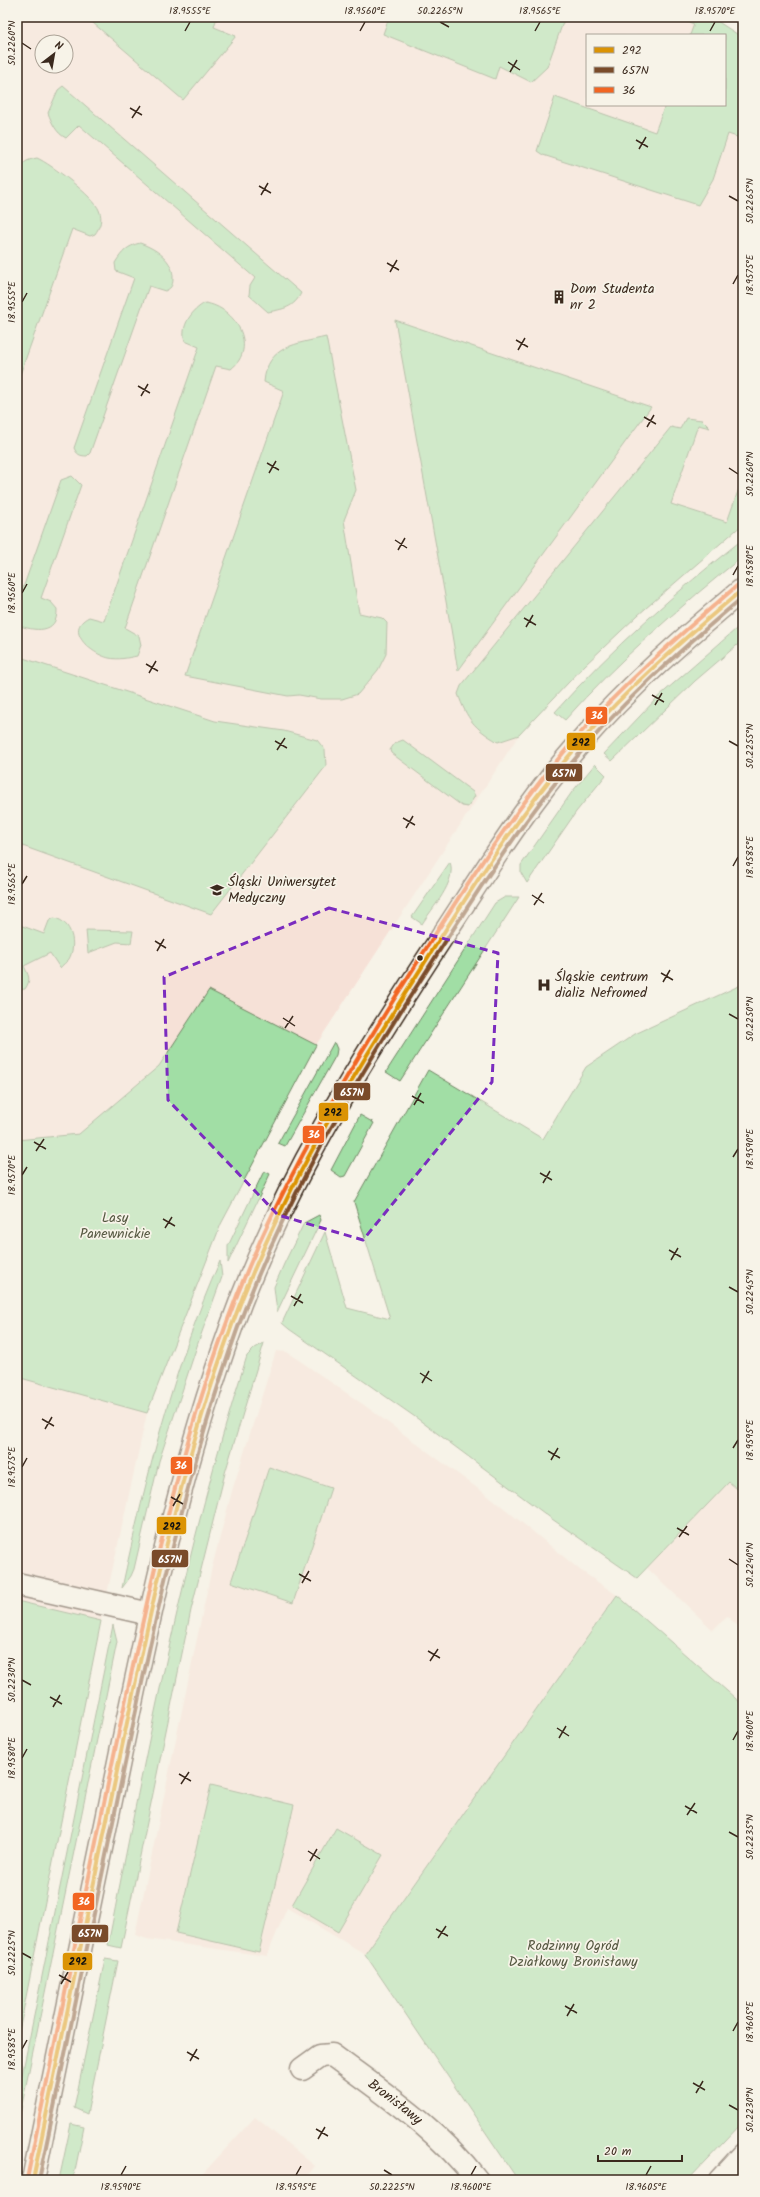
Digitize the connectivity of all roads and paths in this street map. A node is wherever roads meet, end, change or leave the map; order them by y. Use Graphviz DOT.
graph roads {
  1 [pos="743,589"];
  2 [pos="17,1584"];
  3 [pos="150,1614"];
  4 [pos="302,2069"];
  5 [pos="743,2155"];
  6 [pos="33,2180"];
  7 [pos="477,2180"];
  8 [pos="720,2180"];
  1 -- 3 [label="street"];
  2 -- 3 [label="street"];
  3 -- 6 [label="street"];
  4 -- 7 [label="street, Bronisławy"];
  5 -- 8 [label="street"];
}
